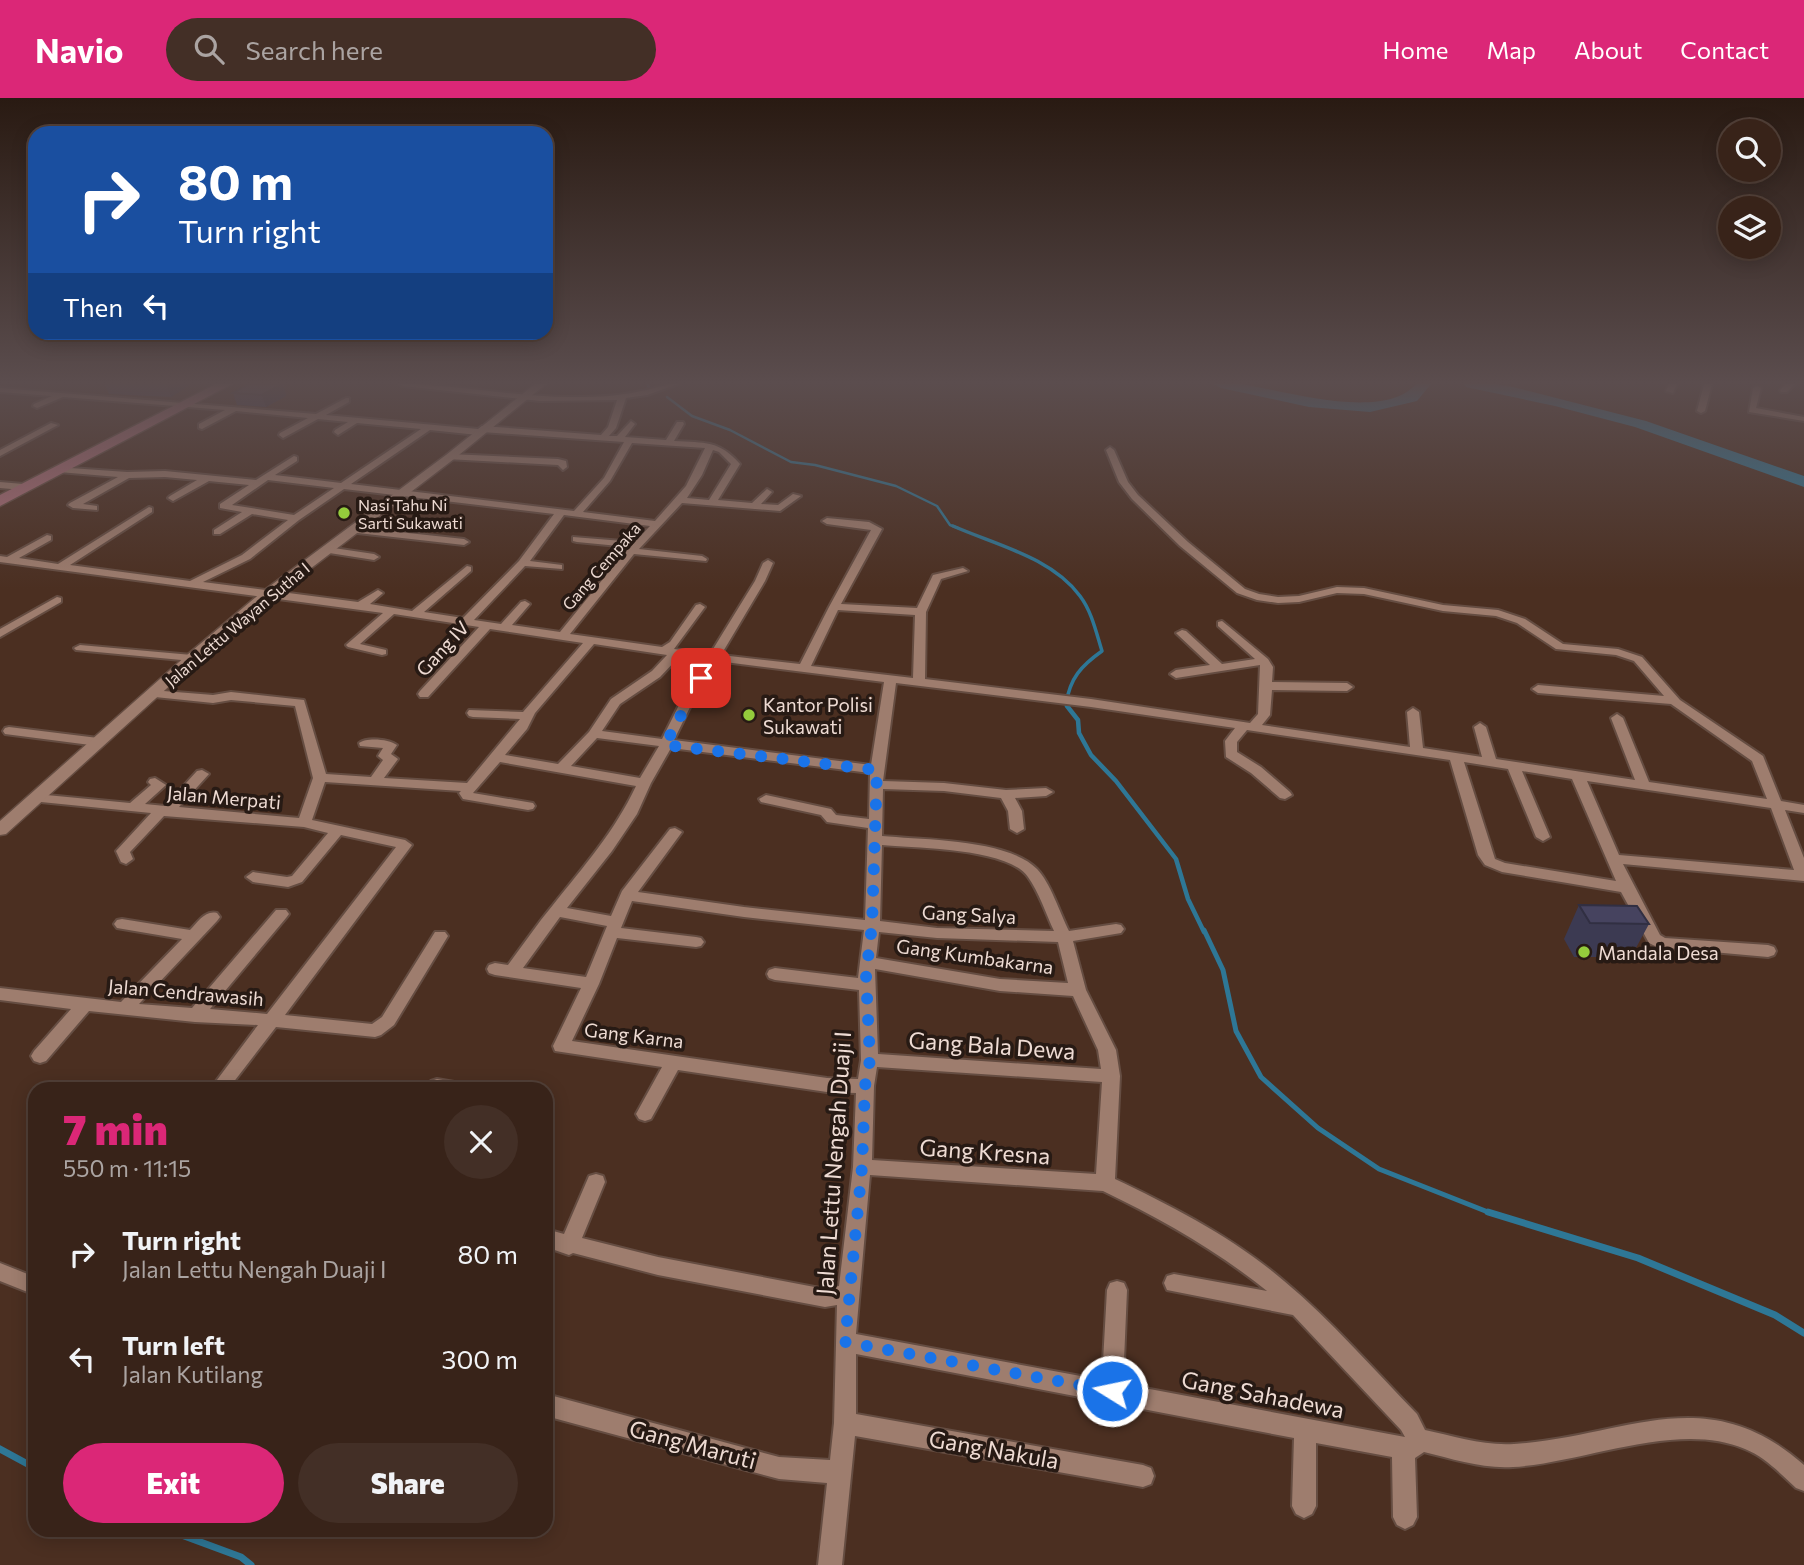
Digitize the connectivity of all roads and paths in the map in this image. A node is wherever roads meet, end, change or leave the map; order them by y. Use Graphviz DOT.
graph roads {
  1 [pos="90,452"];
  2 [pos="391,452"];
  3 [pos="455,452"];
  4 [pos="622,452"];
  5 [pos="709,452"];
  6 [pos="724,452"];
  7 [pos="1111,452"];
  8 [pos="450,457"];
  9 [pos="294,459"];
  10 [pos="563,467"];
  11 [pos="59,468"];
  12 [pos="127,475"];
  13 [pos="207,478"];
  14 [pos="262,480"];
  15 [pos="0,485"];
  16 [pos="23,487"];
  17 [pos="341,487"];
  18 [pos="767,492"];
  19 [pos="402,493"];
  20 [pos="796,496"];
  21 [pos="173,498"];
  22 [pos="0,500"];
  23 [pos="680,500"];
  24 [pos="712,503"];
  25 [pos="754,506"];
  26 [pos="94,508"];
  27 [pos="149,510"];
  28 [pos="250,510"];
  29 [pos="562,511"];
  30 [pos="577,513"];
  31 [pos="296,518"];
  32 [pos="827,521"];
  33 [pos="659,524"];
  34 [pos="352,530"];
  35 [pos="217,532"];
  36 [pos="47,538"];
  37 [pos="577,539"];
  38 [pos="464,542"];
  39 [pos="634,548"];
  40 [pos="327,550"];
  41 [pos="374,556"];
  42 [pos="5,559"];
  43 [pos="702,559"];
  44 [pos="523,563"];
  45 [pos="768,563"];
  46 [pos="60,567"];
  47 [pos="558,567"];
  48 [pos="467,569"];
  49 [pos="963,571"];
  50 [pos="190,585"];
  51 [pos="378,593"];
  52 [pos="267,595"];
  53 [pos="57,600"];
  54 [pos="525,604"];
  55 [pos="360,606"];
  56 [pos="700,607"];
  57 [pos="834,607"];
  58 [pos="391,611"];
  59 [pos="921,612"];
  60 [pos="415,614"];
  61 [pos="464,623"];
  62 [pos="1222,624"];
  63 [pos="486,626"];
  64 [pos="503,628"];
  65 [pos="1182,633"];
  66 [pos="0,634"];
  67 [pos="562,636"];
  68 [pos="591,640"];
  69 [pos="80,648"];
  70 [pos="382,652"];
  71 [pos="670,652"];
  72 [pos="714,657"];
  73 [pos="192,658"];
  74 [pos="1264,661"];
  75 [pos="1219,667"];
  76 [pos="804,669"];
  77 [pos="1176,674"];
  78 [pos="890,681"];
  79 [pos="919,684"];
  80 [pos="1265,686"];
  81 [pos="1347,687"];
  82 [pos="1538,689"];
  83 [pos="155,692"];
  84 [pos="424,694"];
  85 [pos="1674,701"];
  86 [pos="1413,712"];
  87 [pos="473,713"];
  88 [pos="527,716"];
  89 [pos="1617,718"];
  90 [pos="1480,727"];
  91 [pos="1247,728"];
  92 [pos="9,731"];
  93 [pos="594,734"];
  94 [pos="98,742"];
  95 [pos="365,743"];
  96 [pos="665,745"];
  97 [pos="1416,751"];
  98 [pos="496,757"];
  99 [pos="1456,757"];
  100 [pos="1490,762"];
  101 [pos="1513,766"];
  102 [pos="562,768"];
  103 [pos="202,774"];
  104 [pos="1578,776"];
  105 [pos="320,778"];
  106 [pos="878,778"];
  107 [pos="375,781"];
  108 [pos="155,782"];
  109 [pos="644,783"];
  110 [pos="1644,786"];
  111 [pos="469,787"];
  112 [pos="1046,792"];
  113 [pos="1006,794"];
  114 [pos="1285,795"];
  115 [pos="36,798"];
  116 [pos="766,800"];
  117 [pos="1776,804"];
  118 [pos="528,806"];
  119 [pos="132,808"];
  120 [pos="1804,809"];
  121 [pos="164,811"];
  122 [pos="304,823"];
  123 [pos="1017,828"];
  124 [pos="0,830"];
  125 [pos="337,831"];
  126 [pos="675,832"];
  127 [pos="874,832"];
  128 [pos="1543,837"];
  129 [pos="126,859"];
  130 [pos="1615,859"];
  131 [pos="1804,876"];
  132 [pos="253,877"];
  133 [pos="1626,888"];
  134 [pos="627,895"];
  135 [pos="556,911"];
  136 [pos="281,914"];
  137 [pos="212,917"];
  138 [pos="122,924"];
  139 [pos="872,925"];
  140 [pos="613,927"];
  141 [pos="1116,929"];
  142 [pos="194,936"];
  143 [pos="440,936"];
  144 [pos="1064,937"];
  145 [pos="696,942"];
  146 [pos="1768,951"];
  147 [pos="867,962"];
  148 [pos="495,970"];
  149 [pos="513,970"];
  150 [pos="775,974"];
  151 [pos="590,984"];
  152 [pos="866,985"];
  153 [pos="1078,990"];
  154 [pos="0,994"];
  155 [pos="83,1005"];
  156 [pos="125,1009"];
  157 [pos="195,1016"];
  158 [pos="271,1020"];
  159 [pos="40,1056"];
  160 [pos="870,1060"];
  161 [pos="674,1061"];
  162 [pos="1111,1076"];
  163 [pos="224,1082"];
  164 [pos="865,1086"];
  165 [pos="645,1114"];
  166 [pos="862,1167"];
  167 [pos="596,1182"];
  168 [pos="1105,1183"];
  169 [pos="553,1240"];
  170 [pos="569,1246"];
  171 [pos="0,1272"];
  172 [pos="28,1283"];
  173 [pos="1174,1283"];
  174 [pos="1117,1290"];
  175 [pos="848,1293"];
  176 [pos="1298,1306"];
  177 [pos="845,1342"];
  178 [pos="1112,1391"];
  179 [pos="553,1407"];
  180 [pos="845,1423"];
  181 [pos="1305,1430"];
  182 [pos="1410,1444"];
  183 [pos="841,1472"];
  184 [pos="1143,1476"];
  185 [pos="1804,1480"];
  186 [pos="1304,1506"];
  187 [pos="1405,1517"];
  188 [pos="830,1565"];
  1 -- 11 [label="highway"];
  2 -- 17 [label="street"];
  3 -- 8 [label="street, Jalan Lettu Wayan Sutha I"];
  4 -- 30 [label="street"];
  5 -- 23 [label="street, Gang Cempaka"];
  6 -- 24 [label="street"];
  7 -- 85 [label="street"];
  8 -- 10 [label="street"];
  8 -- 19 [label="street, Jalan Lettu Wayan Sutha I"];
  9 -- 14 [label="street"];
  11 -- 12 [label="street"];
  11 -- 16 [label="highway"];
  12 -- 13 [label="street"];
  12 -- 26 [label="street"];
  13 -- 14 [label="street"];
  13 -- 21 [label="street"];
  14 -- 17 [label="street"];
  14 -- 28 [label="street"];
  15 -- 16 [label="street"];
  16 -- 22 [label="highway"];
  17 -- 19 [label="street"];
  17 -- 31 [label="street"];
  18 -- 25 [label="street"];
  19 -- 29 [label="street"];
  19 -- 34 [label="street, Jalan Lettu Wayan Sutha I"];
  20 -- 25 [label="street"];
  23 -- 24 [label="street"];
  23 -- 33 [label="street, Gang Cempaka"];
  24 -- 25 [label="street"];
  27 -- 46 [label="street"];
  28 -- 31 [label="street"];
  28 -- 35 [label="street"];
  29 -- 30 [label="street"];
  29 -- 44 [label="street"];
  30 -- 33 [label="street"];
  31 -- 50 [label="street"];
  32 -- 57 [label="street"];
  33 -- 39 [label="street, Gang Cempaka"];
  34 -- 38 [label="street"];
  34 -- 40 [label="street, Jalan Lettu Wayan Sutha I"];
  36 -- 42 [label="street"];
  37 -- 39 [label="street"];
  39 -- 43 [label="street"];
  39 -- 67 [label="street, Gang Cempaka"];
  40 -- 41 [label="street"];
  40 -- 52 [label="street, Jalan Lettu Wayan Sutha I"];
  42 -- 46 [label="street"];
  44 -- 47 [label="street"];
  44 -- 61 [label="street"];
  45 -- 72 [label="street"];
  46 -- 50 [label="street"];
  48 -- 60 [label="street"];
  49 -- 59 [label="street"];
  50 -- 52 [label="street"];
  51 -- 55 [label="street"];
  52 -- 55 [label="street"];
  52 -- 73 [label="street, Jalan Lettu Wayan Sutha I"];
  53 -- 66 [label="street"];
  54 -- 64 [label="street"];
  55 -- 58 [label="street"];
  56 -- 71 [label="street"];
  57 -- 59 [label="street"];
  57 -- 76 [label="street"];
  58 -- 60 [label="street"];
  58 -- 70 [label="street"];
  59 -- 79 [label="street"];
  60 -- 61 [label="street"];
  61 -- 63 [label="street"];
  62 -- 74 [label="street"];
  63 -- 64 [label="street"];
  63 -- 84 [label="street, Gang IV"];
  64 -- 67 [label="street"];
  65 -- 75 [label="street"];
  67 -- 68 [label="street"];
  68 -- 71 [label="street"];
  68 -- 88 [label="street"];
  69 -- 73 [label="street"];
  71 -- 72 [label="street"];
  71 -- 93 [label="street"];
  72 -- 76 [label="street"];
  72 -- 96 [label="street"];
  73 -- 83 [label="street, Jalan Lettu Wayan Sutha I"];
  74 -- 75 [label="street"];
  74 -- 80 [label="street"];
  75 -- 77 [label="street"];
  76 -- 78 [label="street"];
  78 -- 79 [label="street"];
  78 -- 106 [label="street, Jalan Lettu Nengah Duaji I"];
  79 -- 91 [label="street"];
  80 -- 81 [label="street"];
  80 -- 91 [label="street"];
  82 -- 85 [label="street"];
  83 -- 94 [label="street, Jalan Lettu Wayan Sutha I"];
  83 -- 105 [label="street"];
  85 -- 117 [label="street"];
  86 -- 97 [label="street"];
  87 -- 88 [label="street"];
  88 -- 98 [label="street"];
  89 -- 110 [label="street"];
  90 -- 100 [label="street"];
  91 -- 97 [label="street"];
  91 -- 114 [label="street"];
  92 -- 94 [label="street"];
  93 -- 96 [label="street"];
  93 -- 102 [label="street"];
  94 -- 115 [label="street, Jalan Lettu Wayan Sutha I"];
  95 -- 107 [label="street"];
  96 -- 106 [label="street"];
  96 -- 109 [label="street"];
  97 -- 99 [label="street"];
  98 -- 102 [label="street"];
  98 -- 111 [label="street"];
  99 -- 100 [label="street"];
  99 -- 133 [label="street"];
  100 -- 101 [label="street"];
  101 -- 104 [label="street"];
  101 -- 128 [label="street"];
  102 -- 109 [label="street"];
  103 -- 121 [label="street"];
  104 -- 110 [label="street"];
  104 -- 130 [label="street"];
  105 -- 107 [label="street"];
  105 -- 122 [label="street"];
  106 -- 113 [label="street"];
  106 -- 127 [label="street, Jalan Lettu Nengah Duaji I"];
  107 -- 111 [label="street"];
  108 -- 119 [label="street"];
  109 -- 135 [label="street"];
  110 -- 117 [label="street"];
  111 -- 118 [label="street"];
  112 -- 113 [label="street"];
  113 -- 123 [label="street"];
  115 -- 119 [label="street, Jalan Merpati"];
  115 -- 124 [label="street, Jalan Lettu Wayan Sutha I"];
  116 -- 127 [label="street"];
  117 -- 120 [label="street"];
  117 -- 131 [label="street"];
  119 -- 121 [label="street, Jalan Merpati"];
  121 -- 122 [label="street, Jalan Merpati"];
  121 -- 129 [label="street"];
  122 -- 125 [label="street, Jalan Merpati"];
  125 -- 132 [label="street"];
  125 -- 158 [label="street, Jalan Merpati"];
  126 -- 134 [label="street, Gang Karna"];
  127 -- 139 [label="street, Jalan Lettu Nengah Duaji I"];
  127 -- 144 [label="street"];
  130 -- 131 [label="street"];
  130 -- 133 [label="street"];
  133 -- 146 [label="street"];
  134 -- 139 [label="street, Gang Salya"];
  134 -- 140 [label="street, Gang Karna"];
  135 -- 140 [label="street"];
  135 -- 149 [label="street"];
  136 -- 157 [label="street"];
  137 -- 142 [label="street"];
  138 -- 142 [label="street"];
  139 -- 144 [label="street, Gang Salya"];
  139 -- 147 [label="street, Jalan Lettu Nengah Duaji I"];
  140 -- 145 [label="street"];
  140 -- 151 [label="street, Gang Karna"];
  141 -- 144 [label="street, Gang Salya"];
  142 -- 156 [label="street"];
  143 -- 158 [label="street, Jalan Cendrawasih"];
  144 -- 153 [label="street"];
  147 -- 152 [label="street, Jalan Lettu Nengah Duaji I"];
  147 -- 153 [label="street, Gang Kumbakarna"];
  148 -- 149 [label="street"];
  149 -- 151 [label="street"];
  150 -- 152 [label="street"];
  151 -- 161 [label="street, Gang Karna"];
  152 -- 160 [label="street, Jalan Lettu Nengah Duaji I"];
  153 -- 162 [label="street"];
  154 -- 155 [label="street, Jalan Cendrawasih"];
  155 -- 156 [label="street, Jalan Cendrawasih"];
  155 -- 159 [label="street"];
  156 -- 157 [label="street, Jalan Cendrawasih"];
  157 -- 158 [label="street, Jalan Cendrawasih"];
  158 -- 163 [label="street"];
  160 -- 162 [label="street, Gang Bala Dewa"];
  160 -- 164 [label="street, Jalan Lettu Nengah Duaji I"];
  161 -- 164 [label="street, Gang Karna"];
  161 -- 165 [label="street"];
  162 -- 168 [label="street"];
  164 -- 166 [label="street, Jalan Lettu Nengah Duaji I"];
  166 -- 168 [label="street, Gang Kresna"];
  166 -- 175 [label="street, Jalan Lettu Nengah Duaji I"];
  167 -- 170 [label="street"];
  168 -- 176 [label="street"];
  169 -- 170 [label="street"];
  170 -- 175 [label="street"];
  171 -- 172 [label="street"];
  173 -- 176 [label="street"];
  174 -- 178 [label="street"];
  175 -- 177 [label="street, Jalan Lettu Nengah Duaji I"];
  176 -- 182 [label="street"];
  177 -- 178 [label="street, Gang Sahadewa"];
  177 -- 180 [label="street, Jalan Lettu Nengah Duaji I"];
  178 -- 181 [label="street, Gang Sahadewa"];
  179 -- 183 [label="street, Gang Maruti"];
  180 -- 183 [label="street, Jalan Lettu Nengah Duaji I"];
  180 -- 184 [label="street, Gang Nakula"];
  181 -- 182 [label="street, Gang Sahadewa"];
  181 -- 186 [label="street"];
  182 -- 185 [label="street, Gang Sahadewa"];
  182 -- 187 [label="street"];
  183 -- 188 [label="street, Jalan Lettu Nengah Duaji I"];
}
